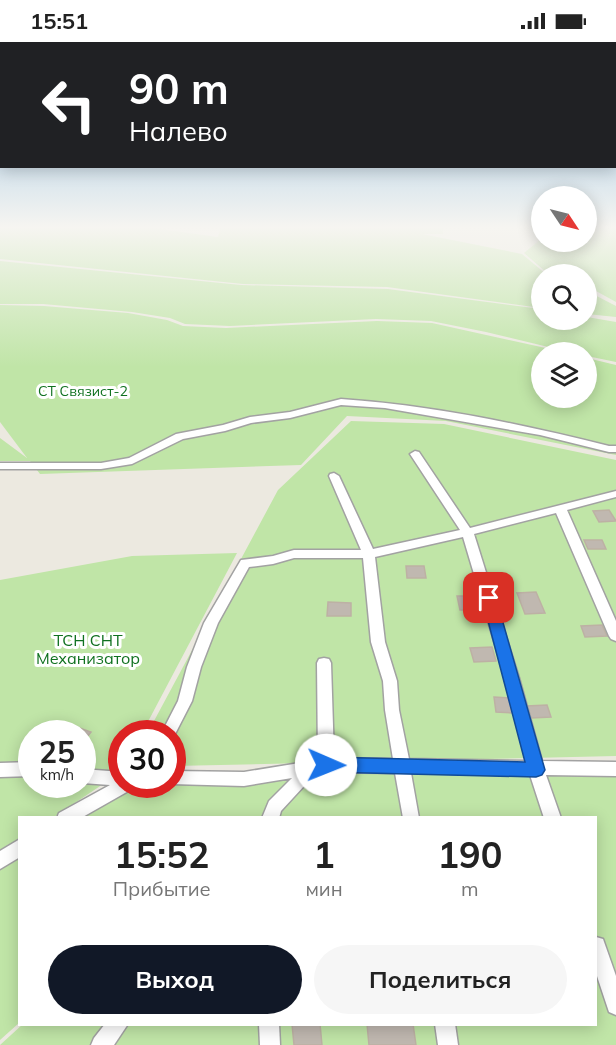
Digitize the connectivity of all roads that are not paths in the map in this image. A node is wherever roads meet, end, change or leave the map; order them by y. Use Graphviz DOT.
graph roads {
  1 [pos="616,449"];
  2 [pos="415,454"];
  3 [pos="0,466"];
  4 [pos="334,476"];
  5 [pos="616,494"];
  6 [pos="560,508"];
  7 [pos="467,532"];
  8 [pos="369,554"];
  9 [pos="616,636"];
  10 [pos="324,663"];
  11 [pos="175,720"];
  12 [pos="403,766"];
  13 [pos="319,767"];
  14 [pos="18,769"];
  15 [pos="616,769"];
  16 [pos="0,770"];
  17 [pos="536,770"];
  18 [pos="186,776"];
  19 [pos="108,794"];
  20 [pos="69,816"];
  21 [pos="271,816"];
  22 [pos="411,816"];
  23 [pos="552,816"];
  24 [pos="18,848"];
  25 [pos="0,861"];
  26 [pos="597,949"];
  27 [pos="616,1005"];
  28 [pos="116,1026"];
  29 [pos="268,1026"];
  30 [pos="445,1026"];
  31 [pos="100,1045"];
  32 [pos="270,1045"];
  33 [pos="448,1045"];
  1 -- 3 [label="street"];
  2 -- 7 [label="street"];
  4 -- 8 [label="street"];
  5 -- 6 [label="street"];
  6 -- 7 [label="street"];
  6 -- 9 [label="street"];
  7 -- 8 [label="street"];
  7 -- 17 [label="street"];
  8 -- 11 [label="street"];
  8 -- 12 [label="street"];
  10 -- 13 [label="street"];
  12 -- 13 [label="street"];
  12 -- 17 [label="street"];
  12 -- 22 [label="street"];
  13 -- 18 [label="street"];
  13 -- 21 [label="street"];
  14 -- 16 [label="street"];
  15 -- 17 [label="street"];
  17 -- 23 [label="street"];
  19 -- 20 [label="street"];
  24 -- 25 [label="street"];
  26 -- 27 [label="street"];
  28 -- 31 [label="street"];
  29 -- 32 [label="street"];
  30 -- 33 [label="street"];
}
